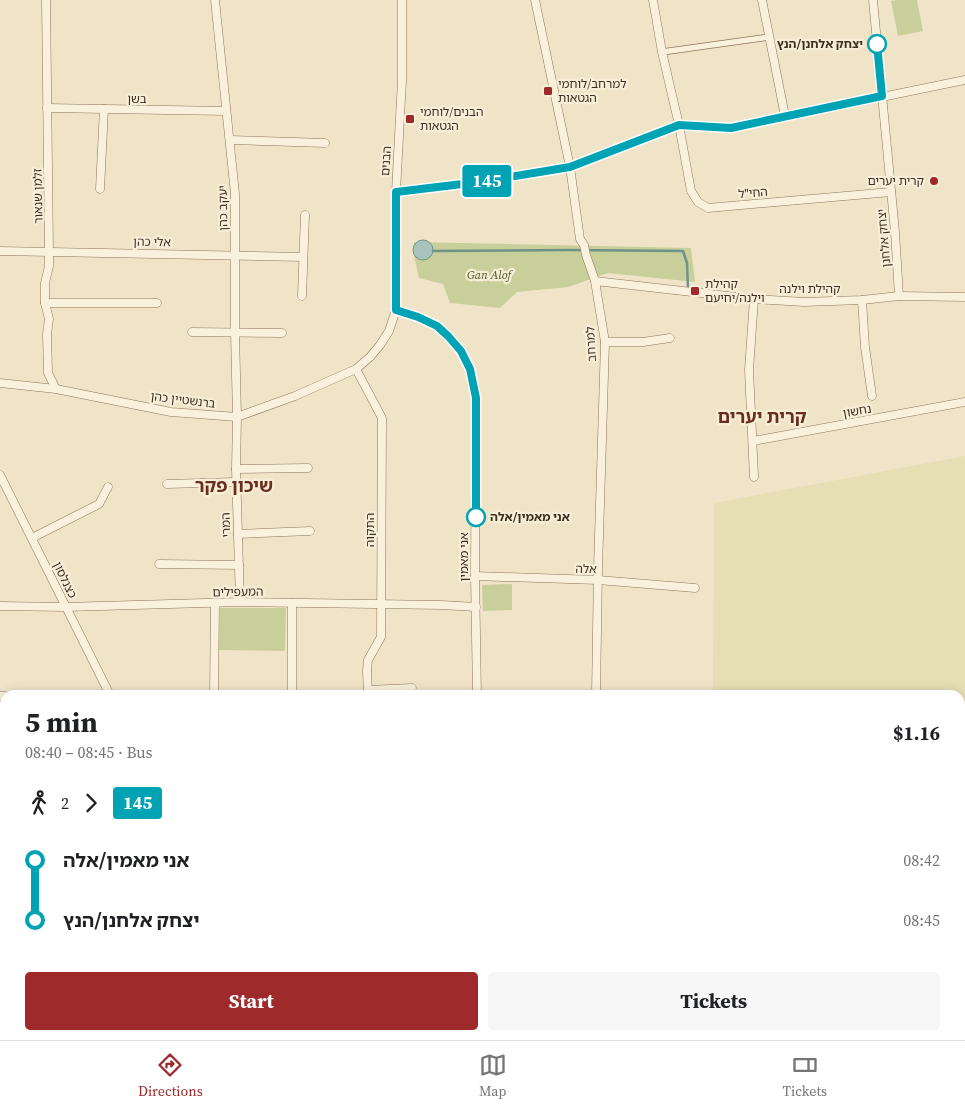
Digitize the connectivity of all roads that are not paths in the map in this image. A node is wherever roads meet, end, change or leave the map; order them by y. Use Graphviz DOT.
graph roads {
  1 [pos="46,0"];
  2 [pos="215,0"];
  3 [pos="402,0"];
  4 [pos="535,0"];
  5 [pos="653,0"];
  6 [pos="762,0"];
  7 [pos="873,0"];
  8 [pos="769,37"];
  9 [pos="662,52"];
  10 [pos="965,80"];
  11 [pos="882,96"];
  12 [pos="48,108"];
  13 [pos="104,110"];
  14 [pos="226,111"];
  15 [pos="785,116"];
  16 [pos="679,125"];
  17 [pos="230,140"];
  18 [pos="325,143"];
  19 [pos="570,167"];
  20 [pos="100,189"];
  21 [pos="396,192"];
  22 [pos="891,192"];
  23 [pos="306,214"];
  24 [pos="0,250"];
  25 [pos="49,252"];
  26 [pos="234,255"];
  27 [pos="303,256"];
  28 [pos="595,281"];
  29 [pos="302,296"];
  30 [pos="899,296"];
  31 [pos="965,297"];
  32 [pos="754,299"];
  33 [pos="862,300"];
  34 [pos="45,303"];
  35 [pos="157,303"];
  36 [pos="396,310"];
  37 [pos="192,332"];
  38 [pos="235,332"];
  39 [pos="282,333"];
  40 [pos="670,338"];
  41 [pos="605,342"];
  42 [pos="356,369"];
  43 [pos="0,383"];
  44 [pos="56,390"];
  45 [pos="872,396"];
  46 [pos="965,402"];
  47 [pos="237,417"];
  48 [pos="753,441"];
  49 [pos="308,468"];
  50 [pos="236,470"];
  51 [pos="0,474"];
  52 [pos="754,477"];
  53 [pos="236,482"];
  54 [pos="167,484"];
  55 [pos="108,487"];
  56 [pos="310,532"];
  57 [pos="238,534"];
  58 [pos="32,538"];
  59 [pos="159,564"];
  60 [pos="239,564"];
  61 [pos="476,576"];
  62 [pos="598,580"];
  63 [pos="695,588"];
  64 [pos="240,602"];
  65 [pos="215,603"];
  66 [pos="292,603"];
  67 [pos="380,605"];
  68 [pos="0,606"];
  69 [pos="65,607"];
  70 [pos="476,607"];
  71 [pos="412,688"];
  72 [pos="107,690"];
  73 [pos="214,690"];
  74 [pos="292,690"];
  75 [pos="368,690"];
  76 [pos="394,690"];
  77 [pos="476,690"];
  78 [pos="596,690"];
  1 -- 12 [label="street, זלמן שנאור"];
  2 -- 14 [label="street, יעקב כהן"];
  3 -- 21 [label="street, הבנים"];
  4 -- 19 [label="street, למרחב"];
  5 -- 9 [label="street, החי\"ל"];
  6 -- 8 [label="street"];
  7 -- 11 [label="street, יצחק אלחנן"];
  8 -- 9 [label="street"];
  8 -- 15 [label="street"];
  9 -- 16 [label="street, החי\"ל"];
  10 -- 11 [label="street"];
  11 -- 15 [label="street"];
  11 -- 22 [label="street, יצחק אלחנן"];
  12 -- 13 [label="street, בשן"];
  12 -- 25 [label="street, זלמן שנאור"];
  13 -- 14 [label="street, בשן"];
  13 -- 20 [label="street"];
  14 -- 17 [label="street, יעקב כהן"];
  15 -- 16 [label="street"];
  16 -- 19 [label="street"];
  16 -- 22 [label="street, החי\"ל"];
  17 -- 18 [label="street"];
  17 -- 26 [label="street, יעקב כהן"];
  19 -- 21 [label="street"];
  19 -- 28 [label="street, למרחב"];
  21 -- 36 [label="street, הבנים"];
  22 -- 30 [label="street, יצחק אלחנן"];
  23 -- 27 [label="street"];
  24 -- 25 [label="street, אלי כהן"];
  25 -- 26 [label="street, אלי כהן"];
  25 -- 34 [label="street, זלמן שנאור"];
  26 -- 27 [label="street, אלי כהן"];
  26 -- 38 [label="street, יעקב כהן"];
  27 -- 29 [label="street"];
  28 -- 32 [label="street, קהילת וילנה"];
  28 -- 41 [label="street, למרחב"];
  30 -- 31 [label="street, קהילת וילנה"];
  30 -- 33 [label="street, קהילת וילנה"];
  32 -- 33 [label="street, קהילת וילנה"];
  32 -- 48 [label="street"];
  33 -- 45 [label="street"];
  34 -- 35 [label="street"];
  34 -- 44 [label="street, זלמן שנאור"];
  36 -- 42 [label="street, הבנים"];
  36 -- 61 [label="street, אני מאמין"];
  37 -- 38 [label="street"];
  38 -- 39 [label="street"];
  38 -- 47 [label="street, יעקב כהן"];
  40 -- 41 [label="street"];
  41 -- 62 [label="street, למרחב"];
  42 -- 47 [label="street, ברנשטיין כהן"];
  42 -- 67 [label="street, התקוה"];
  43 -- 44 [label="street, ברנשטיין כהן"];
  44 -- 47 [label="street, ברנשטיין כהן"];
  46 -- 48 [label="street, נחשון"];
  47 -- 50 [label="street, המרי"];
  48 -- 52 [label="street"];
  49 -- 50 [label="street"];
  50 -- 53 [label="street, המרי"];
  51 -- 58 [label="street, כצנלסון"];
  53 -- 54 [label="street"];
  53 -- 57 [label="street, המרי"];
  55 -- 58 [label="street"];
  56 -- 57 [label="street"];
  57 -- 60 [label="street, המרי"];
  58 -- 69 [label="street, כצנלסון"];
  59 -- 60 [label="street"];
  60 -- 64 [label="street, המרי"];
  61 -- 62 [label="street, אלה"];
  61 -- 70 [label="street, אני מאמין"];
  62 -- 63 [label="street, אלה"];
  62 -- 78 [label="street, למרחב"];
  64 -- 65 [label="street, המעפילים"];
  64 -- 66 [label="street, המעפילים"];
  65 -- 69 [label="street, המעפילים"];
  65 -- 73 [label="street"];
  66 -- 67 [label="street, המעפילים"];
  66 -- 74 [label="street"];
  67 -- 70 [label="street, המעפילים"];
  67 -- 75 [label="street, התקוה"];
  68 -- 69 [label="street, המעפילים"];
  69 -- 72 [label="street, כצנלסון"];
  70 -- 77 [label="street, אני מאמין"];
  71 -- 76 [label="street"];
}
